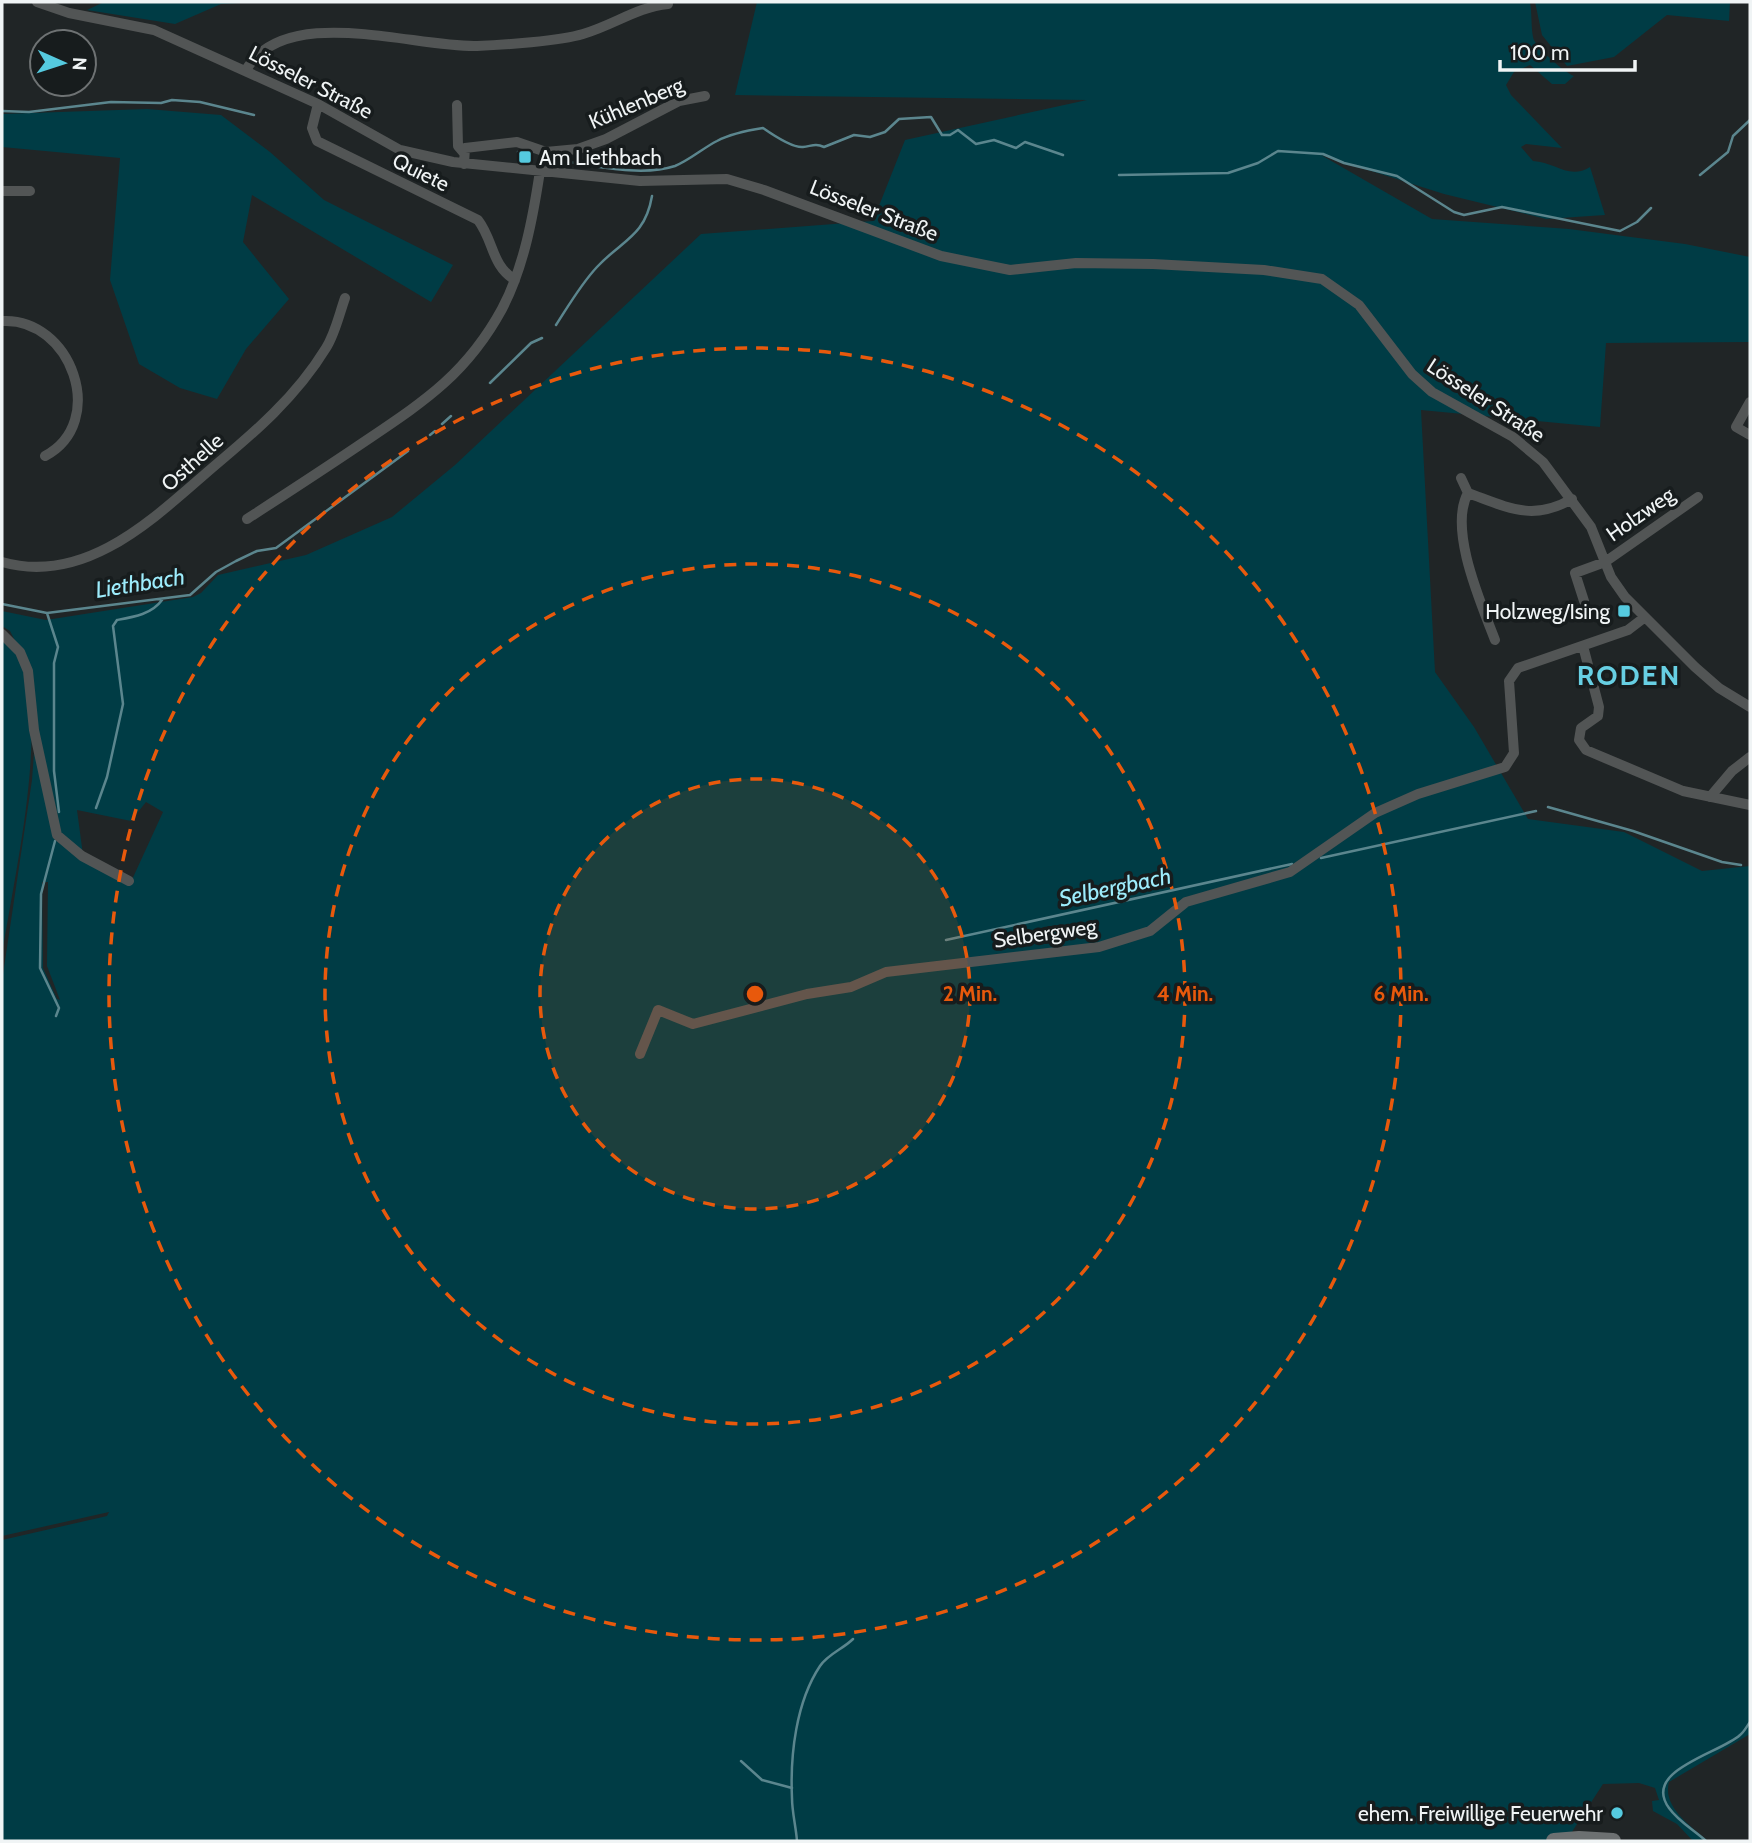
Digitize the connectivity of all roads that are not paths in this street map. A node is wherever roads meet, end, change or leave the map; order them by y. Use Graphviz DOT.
graph roads {
  1 [pos="37,2"];
  2 [pos="668,4"];
  3 [pos="246,69"];
  4 [pos="705,96"];
  5 [pos="318,104"];
  6 [pos="457,105"];
  7 [pos="464,159"];
  8 [pos="540,171"];
  9 [pos="2,191"];
  10 [pos="30,191"];
  11 [pos="514,280"];
  12 [pos="345,299"];
  13 [pos="2,321"];
  14 [pos="1750,402"];
  15 [pos="1750,435"];
  16 [pos="45,456"];
  17 [pos="1461,478"];
  18 [pos="1468,493"];
  19 [pos="1698,497"];
  20 [pos="1572,499"];
  21 [pos="247,519"];
  22 [pos="2,562"];
  23 [pos="1605,562"];
  24 [pos="1584,601"];
  25 [pos="1645,618"];
  26 [pos="2,634"];
  27 [pos="1495,640"];
  28 [pos="1583,646"];
  29 [pos="1750,707"];
  30 [pos="1750,757"];
  31 [pos="1710,797"];
  32 [pos="1750,805"];
  33 [pos="129,881"];
  34 [pos="640,1054"];
  35 [pos="1554,1841"];
  36 [pos="1613,1841"];
  1 -- 3 [label="street, Lösseler Straße"];
  2 -- 3 [label="street"];
  3 -- 5 [label="street, Lösseler Straße"];
  4 -- 7 [label="street, Kühlenberg"];
  5 -- 7 [label="street, Lösseler Straße"];
  5 -- 11 [label="street, Quiete"];
  6 -- 7 [label="street"];
  7 -- 8 [label="street, Lösseler Straße"];
  8 -- 11 [label="street"];
  8 -- 20 [label="street, Lösseler Straße"];
  9 -- 10 [label="street"];
  11 -- 21 [label="street"];
  12 -- 22 [label="street, Osthelle"];
  13 -- 16 [label="street"];
  14 -- 15 [label="street"];
  17 -- 18 [label="street"];
  18 -- 20 [label="street"];
  18 -- 27 [label="street"];
  19 -- 23 [label="street, Holzweg"];
  20 -- 23 [label="street, Lösseler Straße"];
  23 -- 24 [label="street"];
  23 -- 25 [label="street, Lösseler Straße"];
  25 -- 28 [label="street, Selbergweg"];
  25 -- 29 [label="street, Lösseler Straße"];
  26 -- 33 [label="street"];
  28 -- 31 [label="street"];
  28 -- 34 [label="street, Selbergweg"];
  30 -- 31 [label="street"];
  31 -- 32 [label="street"];
  35 -- 36 [label="main road"];
}
